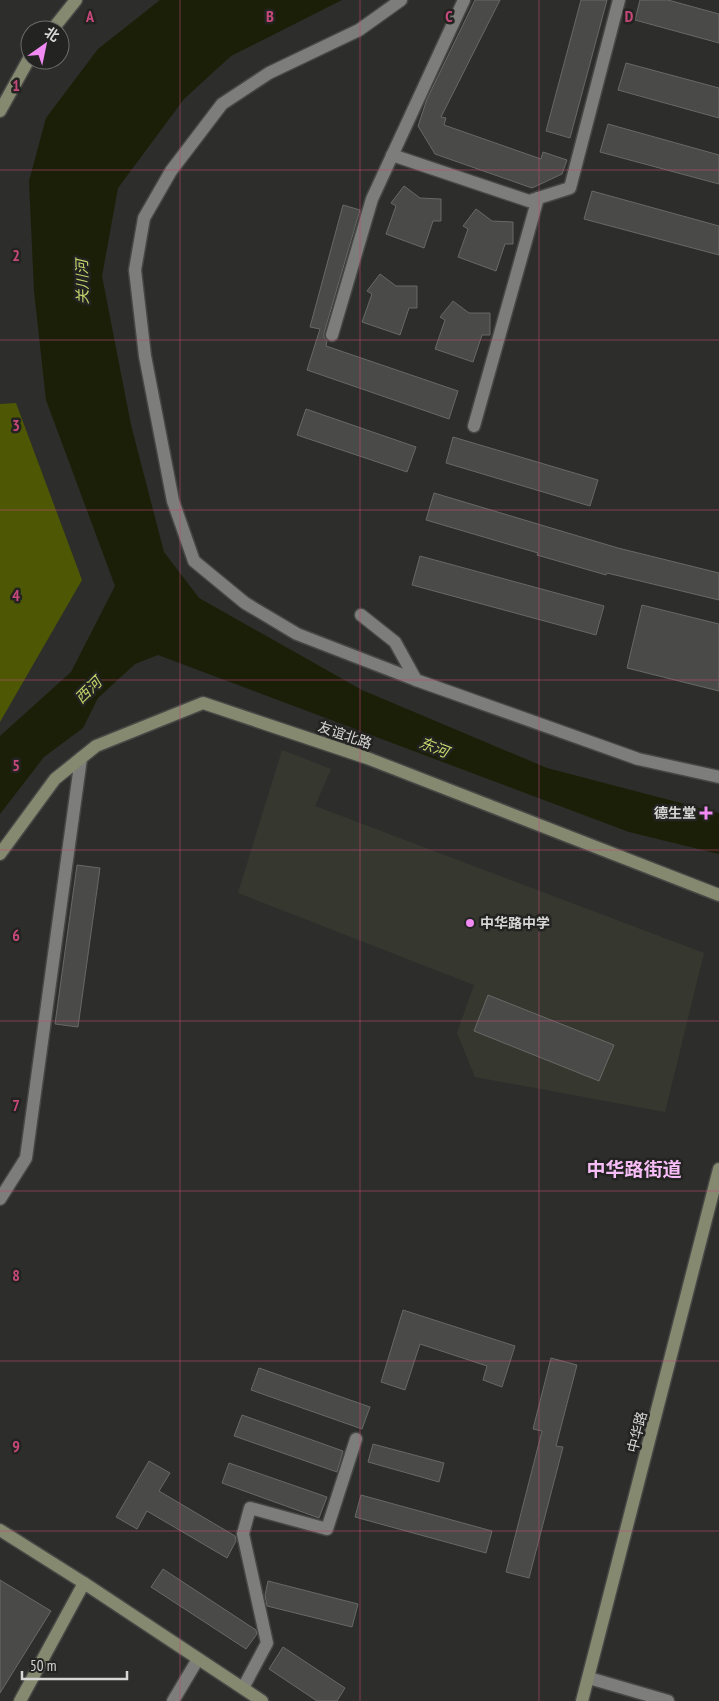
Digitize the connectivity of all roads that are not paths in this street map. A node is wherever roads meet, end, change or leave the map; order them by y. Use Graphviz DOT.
graph roads {
  1 [pos="76,0"];
  2 [pos="401,0"];
  3 [pos="464,0"];
  4 [pos="619,0"];
  5 [pos="60,20"];
  6 [pos="23,70"];
  7 [pos="0,111"];
  8 [pos="392,155"];
  9 [pos="538,198"];
  10 [pos="332,335"];
  11 [pos="474,426"];
  12 [pos="361,615"];
  13 [pos="416,680"];
  14 [pos="81,758"];
  15 [pos="719,777"];
  16 [pos="0,854"];
  17 [pos="719,895"];
  18 [pos="719,1170"];
  19 [pos="0,1199"];
  20 [pos="356,1439"];
  21 [pos="0,1530"];
  22 [pos="84,1583"];
  23 [pos="198,1659"];
  24 [pos="589,1678"];
  25 [pos="243,1688"];
  26 [pos="20,1701"];
  27 [pos="173,1701"];
  28 [pos="262,1701"];
  29 [pos="582,1701"];
  30 [pos="668,1701"];
  1 -- 5 [label="street"];
  2 -- 13 [label="street"];
  3 -- 8 [label="street"];
  4 -- 9 [label="street"];
  6 -- 7 [label="street"];
  8 -- 9 [label="street"];
  8 -- 10 [label="street"];
  9 -- 11 [label="street"];
  12 -- 13 [label="street"];
  13 -- 15 [label="street"];
  14 -- 16 [label="street, 友谊北路"];
  14 -- 17 [label="street, 友谊北路"];
  14 -- 19 [label="street"];
  18 -- 24 [label="street, 中华路"];
  20 -- 25 [label="street"];
  21 -- 22 [label="street"];
  22 -- 23 [label="street"];
  22 -- 26 [label="street"];
  23 -- 25 [label="street"];
  23 -- 27 [label="street"];
  24 -- 29 [label="street, 中华路"];
  24 -- 30 [label="street"];
  25 -- 28 [label="street"];
}
